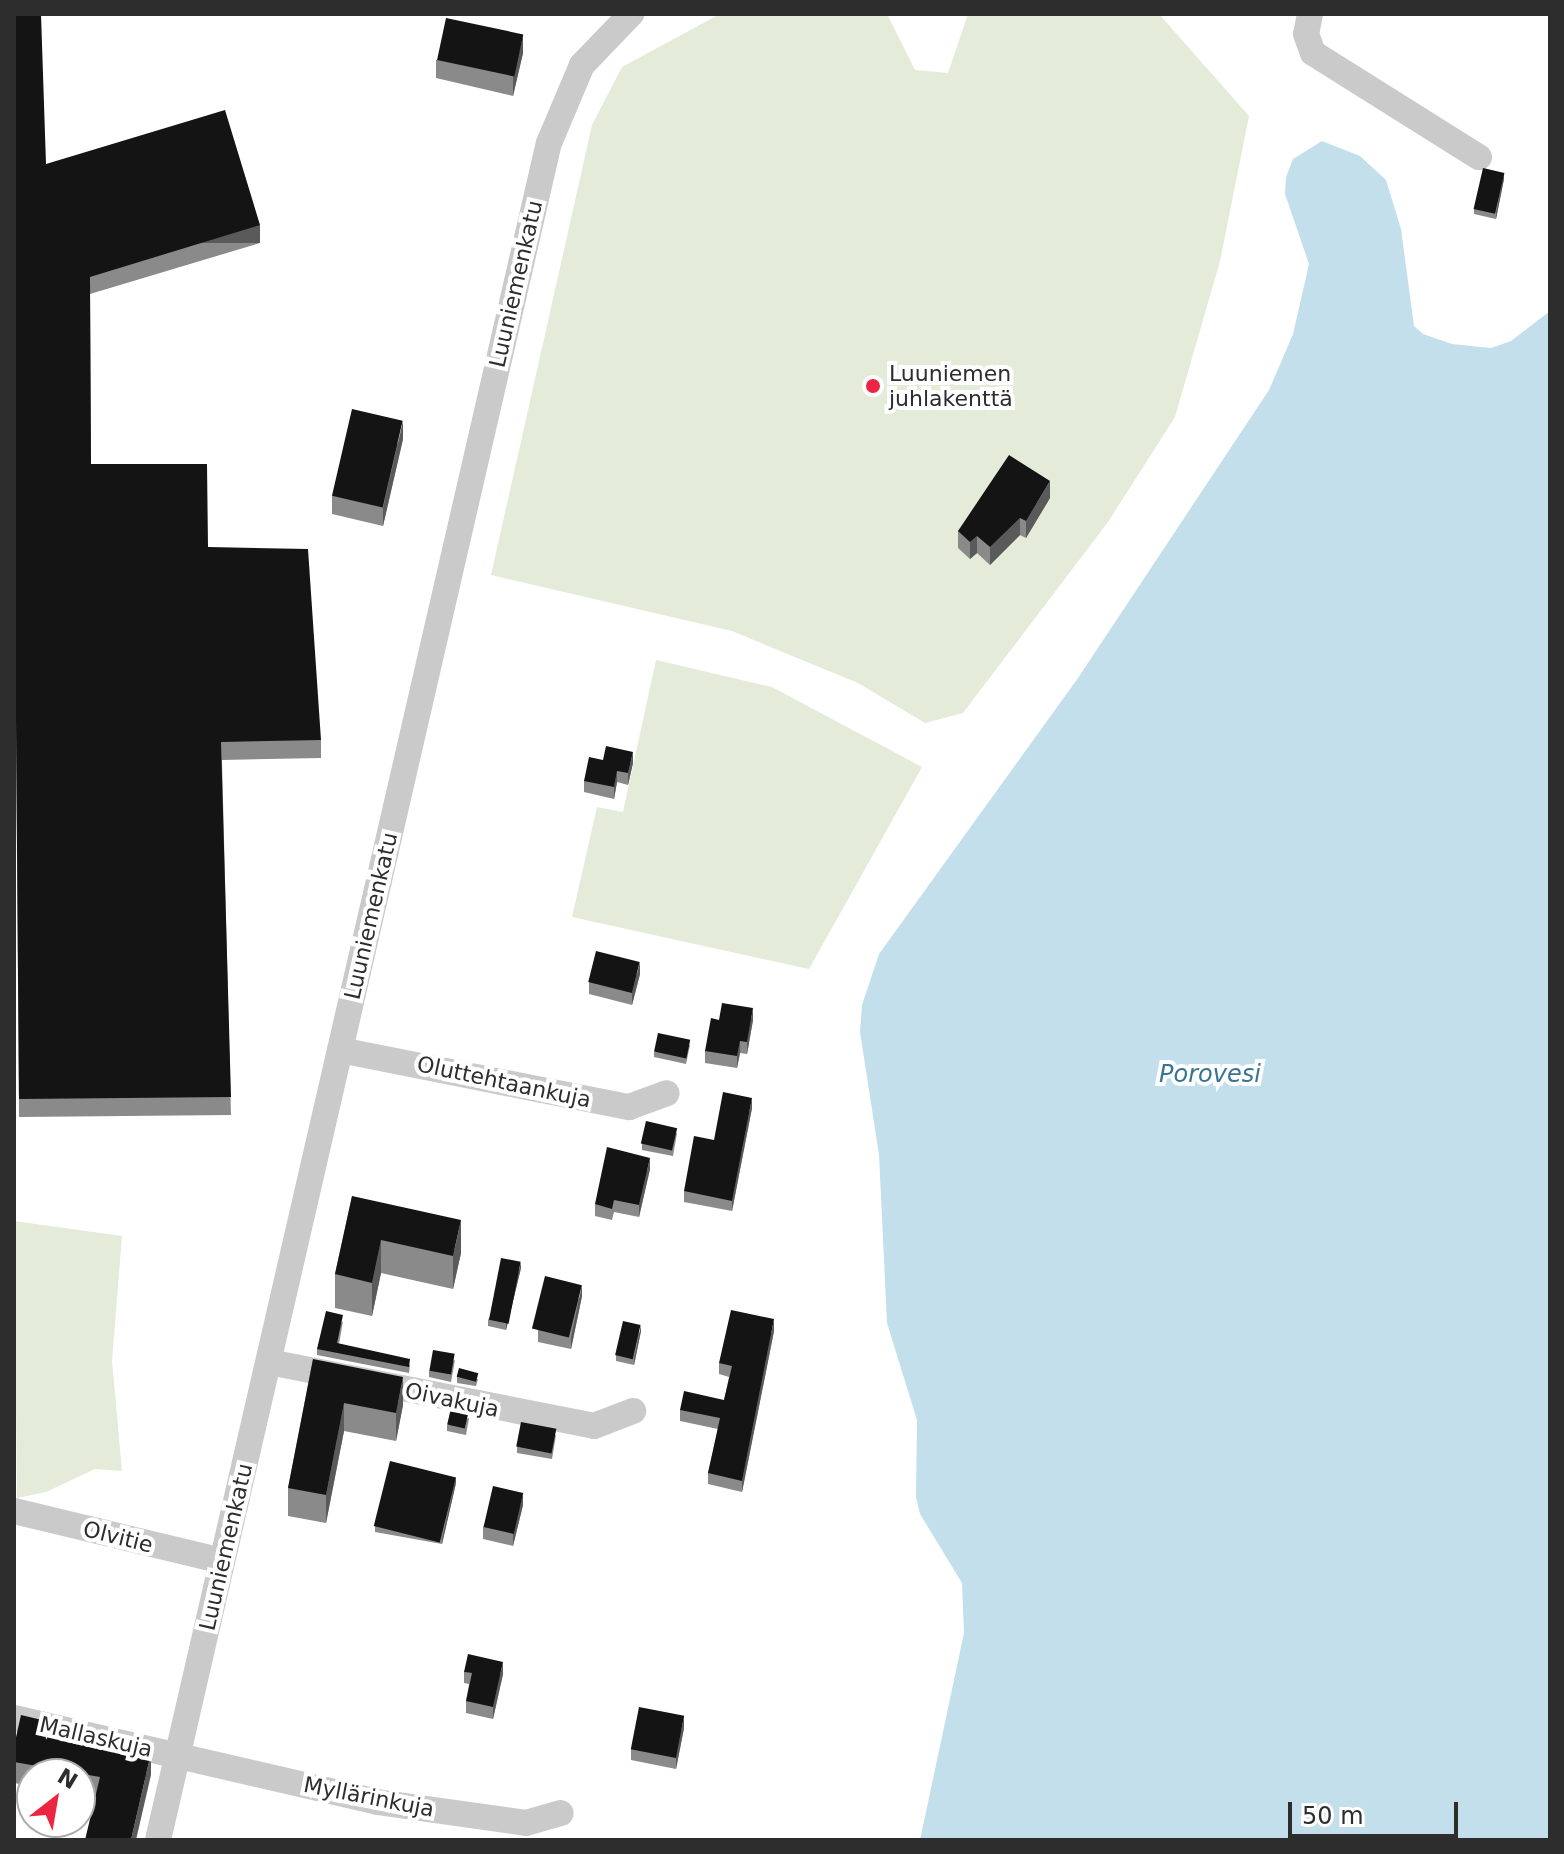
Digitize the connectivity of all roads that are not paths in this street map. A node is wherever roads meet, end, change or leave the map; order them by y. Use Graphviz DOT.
graph roads {
  1 [pos="631,14"];
  2 [pos="1310,14"];
  3 [pos="1479,157"];
  4 [pos="340,1050"];
  5 [pos="667,1093"];
  6 [pos="269,1362"];
  7 [pos="633,1411"];
  8 [pos="14,1511"];
  9 [pos="222,1561"];
  10 [pos="14,1718"];
  11 [pos="177,1756"];
  12 [pos="561,1813"];
  13 [pos="158,1840"];
  1 -- 4 [label="street, Luuniemenkatu"];
  2 -- 3 [label="street"];
  4 -- 5 [label="street, Oluttehtaankuja"];
  4 -- 6 [label="street, Luuniemenkatu"];
  6 -- 7 [label="street, Oivakuja"];
  6 -- 9 [label="street, Luuniemenkatu"];
  8 -- 9 [label="street, Olvitie"];
  9 -- 11 [label="street, Luuniemenkatu"];
  10 -- 11 [label="street, Mallaskuja"];
  11 -- 12 [label="street, Myllärinkuja"];
  11 -- 13 [label="street, Luuniemenkatu"];
}
